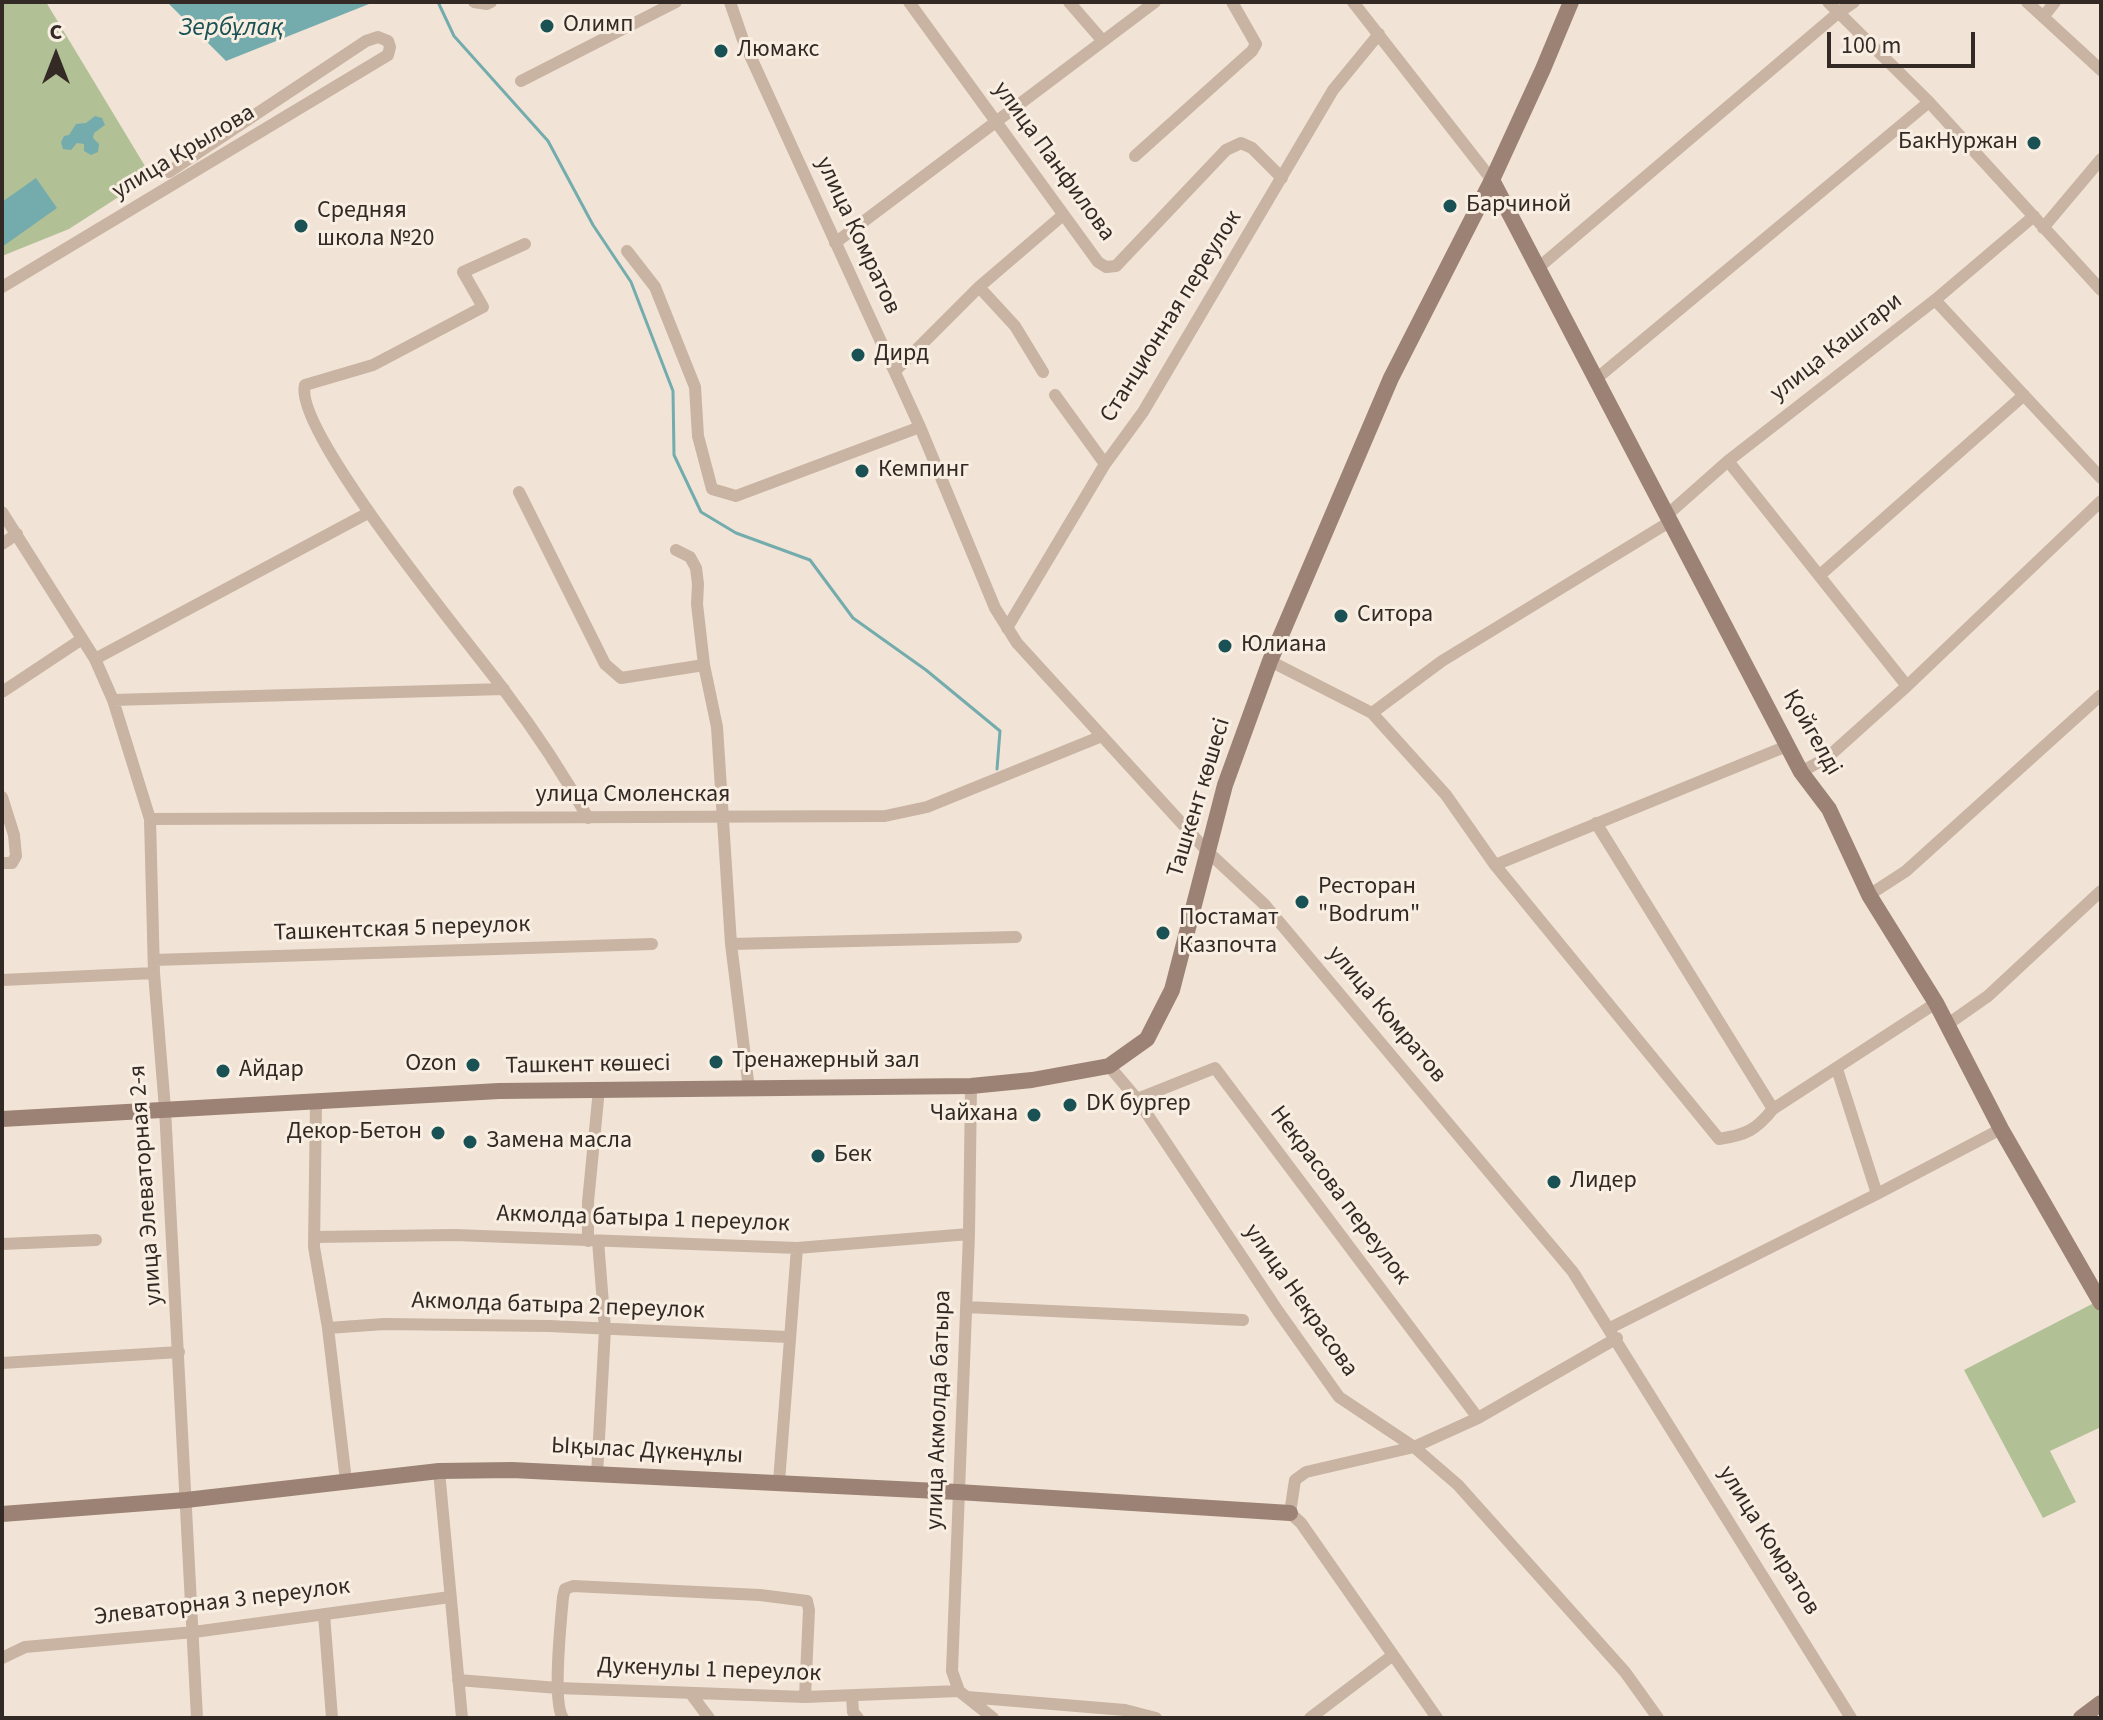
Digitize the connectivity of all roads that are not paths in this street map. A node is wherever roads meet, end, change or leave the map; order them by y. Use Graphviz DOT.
graph roads {
  1 [pos="474,2"];
  2 [pos="491,2"];
  3 [pos="676,2"];
  4 [pos="730,2"];
  5 [pos="909,2"];
  6 [pos="1069,2"];
  7 [pos="1155,2"];
  8 [pos="1232,2"];
  9 [pos="1353,2"];
  10 [pos="1571,2"];
  11 [pos="1828,2"];
  12 [pos="1854,2"];
  13 [pos="2027,2"];
  14 [pos="2055,2"];
  15 [pos="1838,13"];
  16 [pos="2043,17"];
  17 [pos="1379,34"];
  18 [pos="1102,40"];
  19 [pos="2101,70"];
  20 [pos="521,81"];
  21 [pos="1929,102"];
  22 [pos="995,121"];
  23 [pos="1135,156"];
  24 [pos="2101,159"];
  25 [pos="169,172"];
  26 [pos="1282,178"];
  27 [pos="1492,180"];
  28 [pos="1063,215"];
  29 [pos="2034,216"];
  30 [pos="2043,228"];
  31 [pos="835,243"];
  32 [pos="525,244"];
  33 [pos="627,251"];
  34 [pos="1538,268"];
  35 [pos="2,287"];
  36 [pos="979,287"];
  37 [pos="2101,290"];
  38 [pos="1935,300"];
  39 [pos="895,371"];
  40 [pos="1043,372"];
  41 [pos="1596,379"];
  42 [pos="1055,395"];
  43 [pos="2024,395"];
  44 [pos="920,427"];
  45 [pos="1728,461"];
  46 [pos="1105,464"];
  47 [pos="2101,478"];
  48 [pos="519,492"];
  49 [pos="2101,501"];
  50 [pos="2,512"];
  51 [pos="368,513"];
  52 [pos="1669,518"];
  53 [pos="17,534"];
  54 [pos="2,544"];
  55 [pos="676,550"];
  56 [pos="1820,575"];
  57 [pos="1007,628"];
  58 [pos="82,639"];
  59 [pos="95,659"];
  60 [pos="1270,661"];
  61 [pos="704,665"];
  62 [pos="1907,686"];
  63 [pos="504,689"];
  64 [pos="2,692"];
  65 [pos="2101,695"];
  66 [pos="113,700"];
  67 [pos="1372,713"];
  68 [pos="1102,736"];
  69 [pos="1787,746"];
  70 [pos="1801,772"];
  71 [pos="2,797"];
  72 [pos="588,818"];
  73 [pos="725,818"];
  74 [pos="150,819"];
  75 [pos="1596,823"];
  76 [pos="1207,851"];
  77 [pos="2,863"];
  78 [pos="1495,865"];
  79 [pos="2101,891"];
  80 [pos="1869,895"];
  81 [pos="1016,937"];
  82 [pos="652,944"];
  83 [pos="731,944"];
  84 [pos="154,967"];
  85 [pos="2,980"];
  86 [pos="1936,1003"];
  87 [pos="1948,1024"];
  88 [pos="1109,1066"];
  89 [pos="1837,1069"];
  90 [pos="971,1086"];
  91 [pos="599,1089"];
  92 [pos="749,1089"];
  93 [pos="1137,1099"];
  94 [pos="316,1102"];
  95 [pos="165,1109"];
  96 [pos="1773,1109"];
  97 [pos="2,1119"];
  98 [pos="2001,1129"];
  99 [pos="1877,1194"];
  100 [pos="969,1234"];
  101 [pos="314,1237"];
  102 [pos="96,1240"];
  103 [pos="593,1241"];
  104 [pos="2,1244"];
  105 [pos="797,1248"];
  106 [pos="2096,1283"];
  107 [pos="2101,1303"];
  108 [pos="966,1307"];
  109 [pos="1243,1320"];
  110 [pos="328,1328"];
  111 [pos="605,1329"];
  112 [pos="1613,1333"];
  113 [pos="788,1337"];
  114 [pos="179,1352"];
  115 [pos="2,1363"];
  116 [pos="1478,1418"];
  117 [pos="1414,1447"];
  118 [pos="439,1471"];
  119 [pos="597,1475"];
  120 [pos="346,1481"];
  121 [pos="779,1482"];
  122 [pos="958,1492"];
  123 [pos="186,1500"];
  124 [pos="1290,1513"];
  125 [pos="2,1514"];
  126 [pos="450,1597"];
  127 [pos="324,1614"];
  128 [pos="194,1632"];
  129 [pos="1393,1655"];
  130 [pos="2,1658"];
  131 [pos="458,1680"];
  132 [pos="558,1688"];
  133 [pos="691,1694"];
  134 [pos="963,1694"];
  135 [pos="852,1696"];
  136 [pos="805,1697"];
  137 [pos="2101,1703"];
  138 [pos="197,1718"];
  139 [pos="332,1718"];
  140 [pos="462,1718"];
  141 [pos="563,1718"];
  142 [pos="709,1718"];
  143 [pos="858,1718"];
  144 [pos="993,1718"];
  145 [pos="1156,1718"];
  146 [pos="1310,1718"];
  147 [pos="1437,1718"];
  148 [pos="1658,1718"];
  149 [pos="1851,1718"];
  150 [pos="2081,1718"];
  1 -- 2 [label="street"];
  3 -- 20 [label="street"];
  4 -- 31 [label="street, улица Комратов"];
  5 -- 22 [label="street, улица Панфилова"];
  6 -- 18 [label="street"];
  7 -- 18 [label="street"];
  8 -- 23 [label="street"];
  9 -- 17 [label="street"];
  10 -- 27 [label="street, Ташкент көшесі"];
  11 -- 15 [label="street"];
  12 -- 15 [label="street"];
  13 -- 16 [label="street"];
  14 -- 16 [label="street"];
  15 -- 21 [label="street"];
  15 -- 34 [label="street"];
  16 -- 19 [label="street"];
  17 -- 26 [label="street, Станционная переулок"];
  17 -- 27 [label="street"];
  18 -- 22 [label="street"];
  21 -- 29 [label="street"];
  21 -- 41 [label="street"];
  22 -- 28 [label="street, улица Панфилова"];
  22 -- 31 [label="street"];
  24 -- 30 [label="street"];
  25 -- 35 [label="street, улица Крылова"];
  26 -- 28 [label="street, улица Панфилова"];
  26 -- 46 [label="street, Станционная переулок"];
  27 -- 34 [label="street, Қойгелді"];
  27 -- 60 [label="street, Ташкент көшесі"];
  28 -- 36 [label="street"];
  29 -- 30 [label="street"];
  29 -- 38 [label="street, улица Кашгари"];
  30 -- 37 [label="street"];
  31 -- 39 [label="street, улица Комратов"];
  32 -- 51 [label="street"];
  33 -- 44 [label="street"];
  34 -- 41 [label="street, Қойгелді"];
  36 -- 39 [label="street"];
  36 -- 40 [label="street"];
  38 -- 43 [label="street"];
  38 -- 45 [label="street, улица Кашгари"];
  39 -- 44 [label="street, улица Комратов"];
  41 -- 52 [label="street, Қойгелді"];
  42 -- 46 [label="street"];
  43 -- 47 [label="street"];
  43 -- 56 [label="street"];
  44 -- 57 [label="street, улица Комратов"];
  45 -- 52 [label="street, улица Кашгари"];
  45 -- 56 [label="street"];
  46 -- 57 [label="street, Станционная переулок"];
  48 -- 61 [label="street"];
  49 -- 62 [label="street"];
  50 -- 53 [label="street, улица Элеваторная 2-я"];
  51 -- 59 [label="street"];
  51 -- 63 [label="street"];
  52 -- 67 [label="street, улица Кашгари"];
  52 -- 69 [label="street, Қойгелді"];
  53 -- 54 [label="street"];
  53 -- 58 [label="street, улица Элеваторная 2-я"];
  55 -- 61 [label="street"];
  56 -- 62 [label="street"];
  57 -- 68 [label="street, улица Комратов"];
  58 -- 59 [label="street, улица Элеваторная 2-я"];
  58 -- 64 [label="street"];
  59 -- 66 [label="street, улица Элеваторная 2-я"];
  60 -- 67 [label="street"];
  60 -- 76 [label="street, Ташкент көшесі"];
  61 -- 73 [label="street"];
  62 -- 70 [label="street"];
  63 -- 66 [label="street"];
  63 -- 72 [label="street"];
  65 -- 80 [label="street"];
  66 -- 74 [label="street, улица Элеваторная 2-я"];
  67 -- 78 [label="street"];
  68 -- 73 [label="street, улица Смоленская"];
  68 -- 76 [label="street, улица Комратов"];
  69 -- 70 [label="street, Қойгелді"];
  69 -- 75 [label="street"];
  70 -- 80 [label="street, Қойгелді"];
  71 -- 77 [label="street"];
  72 -- 73 [label="street, улица Смоленская"];
  72 -- 74 [label="street, улица Смоленская"];
  73 -- 83 [label="street"];
  74 -- 84 [label="street, улица Элеваторная 2-я"];
  75 -- 78 [label="street"];
  75 -- 96 [label="street"];
  76 -- 88 [label="street, Ташкент көшесі"];
  76 -- 112 [label="street, улица Комратов"];
  78 -- 96 [label="street"];
  79 -- 87 [label="street"];
  80 -- 86 [label="street, Қойгелді"];
  81 -- 83 [label="street"];
  82 -- 84 [label="street, Ташкентская 5 переулок"];
  83 -- 92 [label="street"];
  84 -- 85 [label="street, Ташкентская 5 переулок"];
  84 -- 95 [label="street, улица Элеваторная 2-я"];
  86 -- 87 [label="street, Қойгелді"];
  86 -- 89 [label="street"];
  87 -- 98 [label="street, Қойгелді"];
  88 -- 90 [label="street, Ташкент көшесі"];
  88 -- 93 [label="street, улица Некрасова"];
  89 -- 96 [label="street"];
  89 -- 99 [label="street"];
  90 -- 92 [label="street, Ташкент көшесі"];
  90 -- 100 [label="street, улица Акмолда батыра"];
  91 -- 92 [label="street, Ташкент көшесі"];
  91 -- 94 [label="street, Ташкент көшесі"];
  91 -- 103 [label="street"];
  93 -- 116 [label="street, Некрасова переулок"];
  93 -- 117 [label="street, улица Некрасова"];
  94 -- 95 [label="street, Ташкент көшесі"];
  94 -- 101 [label="street"];
  95 -- 97 [label="street, Ташкент көшесі"];
  95 -- 114 [label="street, улица Элеваторная 2-я"];
  98 -- 99 [label="street"];
  98 -- 106 [label="street, Қойгелді"];
  99 -- 112 [label="street"];
  100 -- 105 [label="street, Акмолда батыра 1 переулок"];
  100 -- 108 [label="street, улица Акмолда батыра"];
  101 -- 103 [label="street, Акмолда батыра 1 переулок"];
  101 -- 110 [label="street"];
  102 -- 104 [label="street"];
  103 -- 105 [label="street, Акмолда батыра 1 переулок"];
  103 -- 111 [label="street"];
  105 -- 113 [label="street"];
  106 -- 107 [label="street, Қойгелді"];
  108 -- 109 [label="street"];
  108 -- 122 [label="street, улица Акмолда батыра"];
  110 -- 111 [label="street, Акмолда батыра 2 переулок"];
  110 -- 120 [label="street"];
  111 -- 113 [label="street, Акмолда батыра 2 переулок"];
  111 -- 119 [label="street"];
  112 -- 116 [label="street"];
  112 -- 149 [label="street, улица Комратов"];
  113 -- 121 [label="street"];
  114 -- 115 [label="street"];
  114 -- 123 [label="street, улица Элеваторная 2-я"];
  116 -- 117 [label="street"];
  117 -- 124 [label="street"];
  117 -- 148 [label="street, улица Некрасова"];
  118 -- 119 [label="street, Ықылас Дүкенұлы"];
  118 -- 120 [label="street, Ықылас Дүкенұлы"];
  118 -- 126 [label="street"];
  119 -- 121 [label="street, Ықылас Дүкенұлы"];
  120 -- 123 [label="street, Ықылас Дүкенұлы"];
  121 -- 122 [label="street, Ықылас Дүкенұлы"];
  122 -- 124 [label="street, Ықылас Дүкенұлы"];
  122 -- 134 [label="street, улица Акмолда батыра"];
  123 -- 125 [label="street, Ықылас Дүкенұлы"];
  123 -- 128 [label="street, улица Элеваторная 2-я"];
  124 -- 129 [label="street"];
  126 -- 127 [label="street, Элеваторная 3 переулок"];
  126 -- 131 [label="street"];
  127 -- 128 [label="street, Элеваторная 3 переулок"];
  127 -- 139 [label="street"];
  128 -- 130 [label="street, Элеваторная 3 переулок"];
  128 -- 138 [label="street, улица Элеваторная 2-я"];
  129 -- 146 [label="street"];
  129 -- 147 [label="street"];
  131 -- 132 [label="street, Дукенулы 1 переулок"];
  131 -- 140 [label="street"];
  132 -- 133 [label="street, Дукенулы 1 переулок"];
  132 -- 136 [label="street"];
  132 -- 141 [label="street"];
  133 -- 136 [label="street, Дукенулы 1 переулок"];
  133 -- 142 [label="street"];
  134 -- 135 [label="street, Дукенулы 1 переулок"];
  134 -- 144 [label="street"];
  134 -- 145 [label="street, Дукенулы 1 переулок"];
  135 -- 136 [label="street, Дукенулы 1 переулок"];
  135 -- 143 [label="street"];
  137 -- 150 [label="street"];
}
